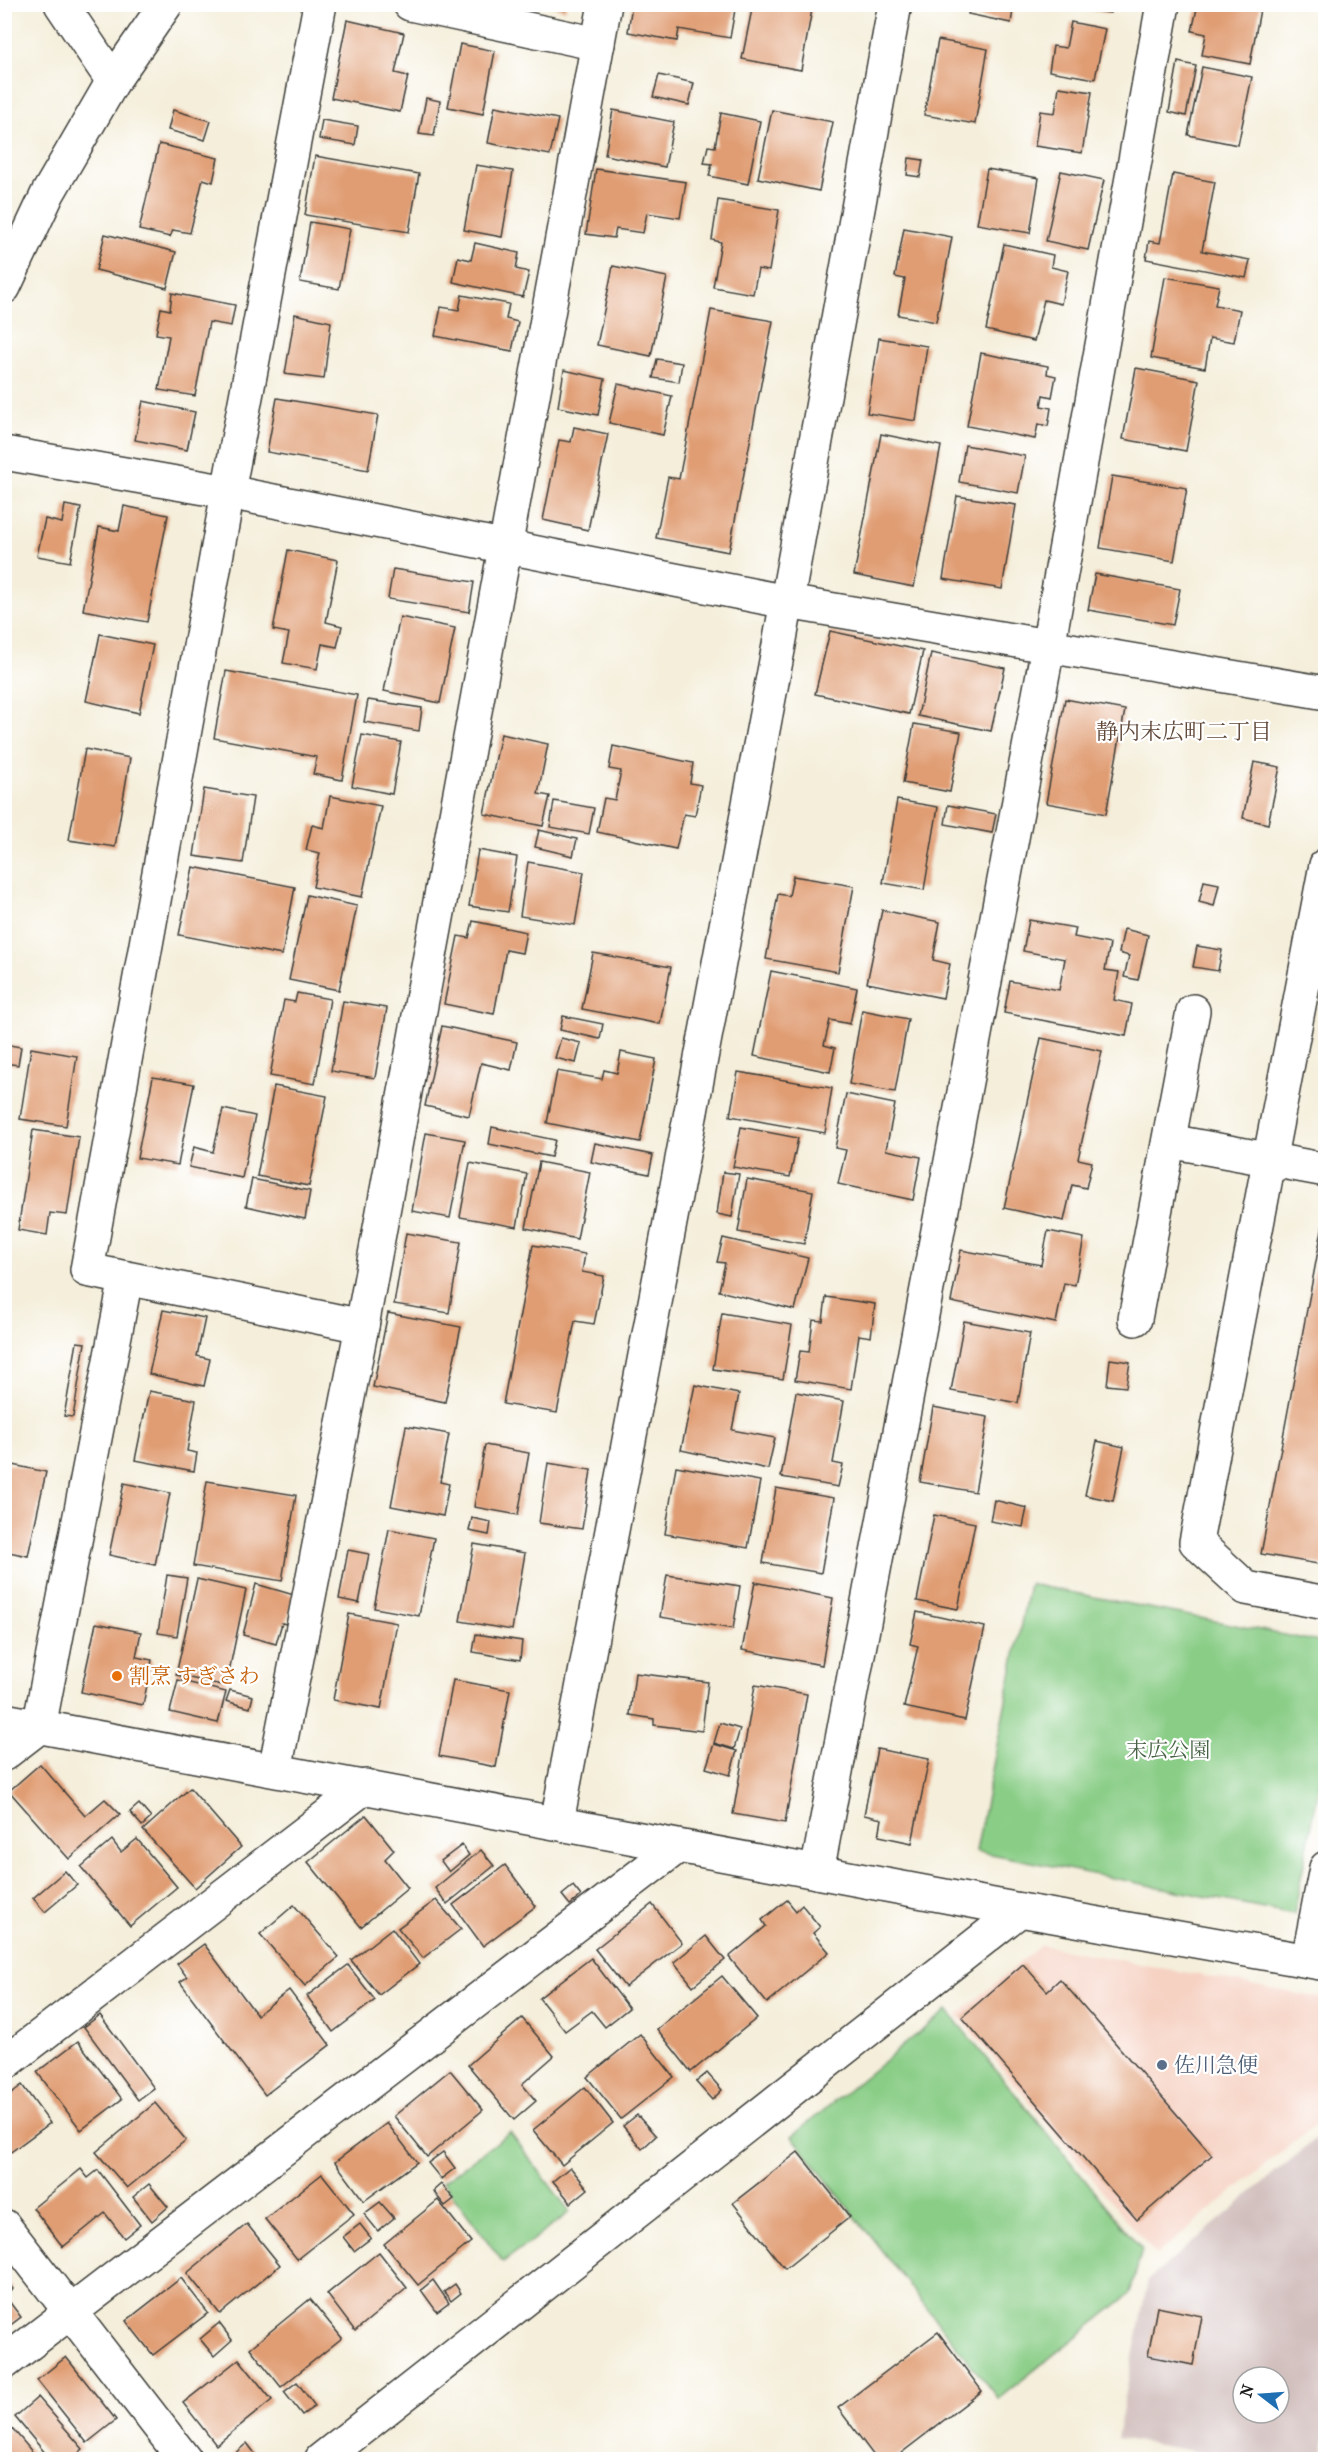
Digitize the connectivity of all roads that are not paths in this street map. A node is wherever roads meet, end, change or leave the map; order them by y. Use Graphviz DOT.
graph roads {
  1 [pos="61,4"];
  2 [pos="166,4"];
  3 [pos="320,4"];
  4 [pos="410,4"];
  5 [pos="605,4"];
  6 [pos="895,4"];
  7 [pos="1163,4"];
  8 [pos="598,44"];
  9 [pos="113,81"];
  10 [pos="4,287"];
  11 [pos="4,453"];
  12 [pos="228,492"];
  13 [pos="505,548"];
  14 [pos="787,602"];
  15 [pos="1048,646"];
  16 [pos="1326,693"];
  17 [pos="1326,865"];
  18 [pos="1193,1011"];
  19 [pos="1169,1141"];
  20 [pos="1269,1159"];
  21 [pos="1326,1170"];
  22 [pos="126,1278"];
  23 [pos="1135,1319"];
  24 [pos="362,1326"];
  25 [pos="1326,1603"];
  26 [pos="4,1720"];
  27 [pos="39,1727"];
  28 [pos="4,1754"];
  29 [pos="275,1770"];
  30 [pos="366,1786"];
  31 [pos="557,1822"];
  32 [pos="677,1846"];
  33 [pos="1326,1868"];
  34 [pos="817,1872"];
  35 [pos="1020,1910"];
  36 [pos="1317,1962"];
  37 [pos="4,2064"];
  38 [pos="4,2226"];
  39 [pos="70,2312"];
  40 [pos="4,2363"];
  41 [pos="185,2460"];
  42 [pos="321,2460"];
  1 -- 9 [label="street"];
  2 -- 9 [label="street"];
  3 -- 12 [label="street"];
  4 -- 8 [label="street"];
  5 -- 8 [label="street"];
  6 -- 14 [label="street"];
  7 -- 15 [label="street"];
  8 -- 13 [label="street"];
  9 -- 10 [label="street"];
  11 -- 12 [label="street"];
  12 -- 13 [label="street"];
  12 -- 22 [label="street"];
  13 -- 14 [label="street"];
  13 -- 24 [label="street"];
  14 -- 15 [label="street"];
  14 -- 31 [label="street"];
  15 -- 16 [label="street"];
  15 -- 34 [label="street"];
  17 -- 20 [label="street"];
  18 -- 19 [label="street"];
  19 -- 20 [label="street"];
  19 -- 23 [label="street"];
  20 -- 21 [label="street"];
  20 -- 25 [label="street"];
  22 -- 24 [label="street"];
  22 -- 27 [label="street"];
  24 -- 29 [label="street"];
  26 -- 27 [label="street"];
  27 -- 28 [label="street"];
  27 -- 29 [label="street"];
  29 -- 30 [label="street"];
  30 -- 31 [label="street"];
  30 -- 37 [label="street"];
  31 -- 32 [label="street"];
  32 -- 34 [label="street"];
  32 -- 39 [label="street"];
  33 -- 36 [label="street"];
  34 -- 35 [label="street"];
  35 -- 36 [label="street"];
  35 -- 42 [label="street"];
  38 -- 39 [label="street"];
  39 -- 40 [label="street"];
  39 -- 41 [label="street"];
}
